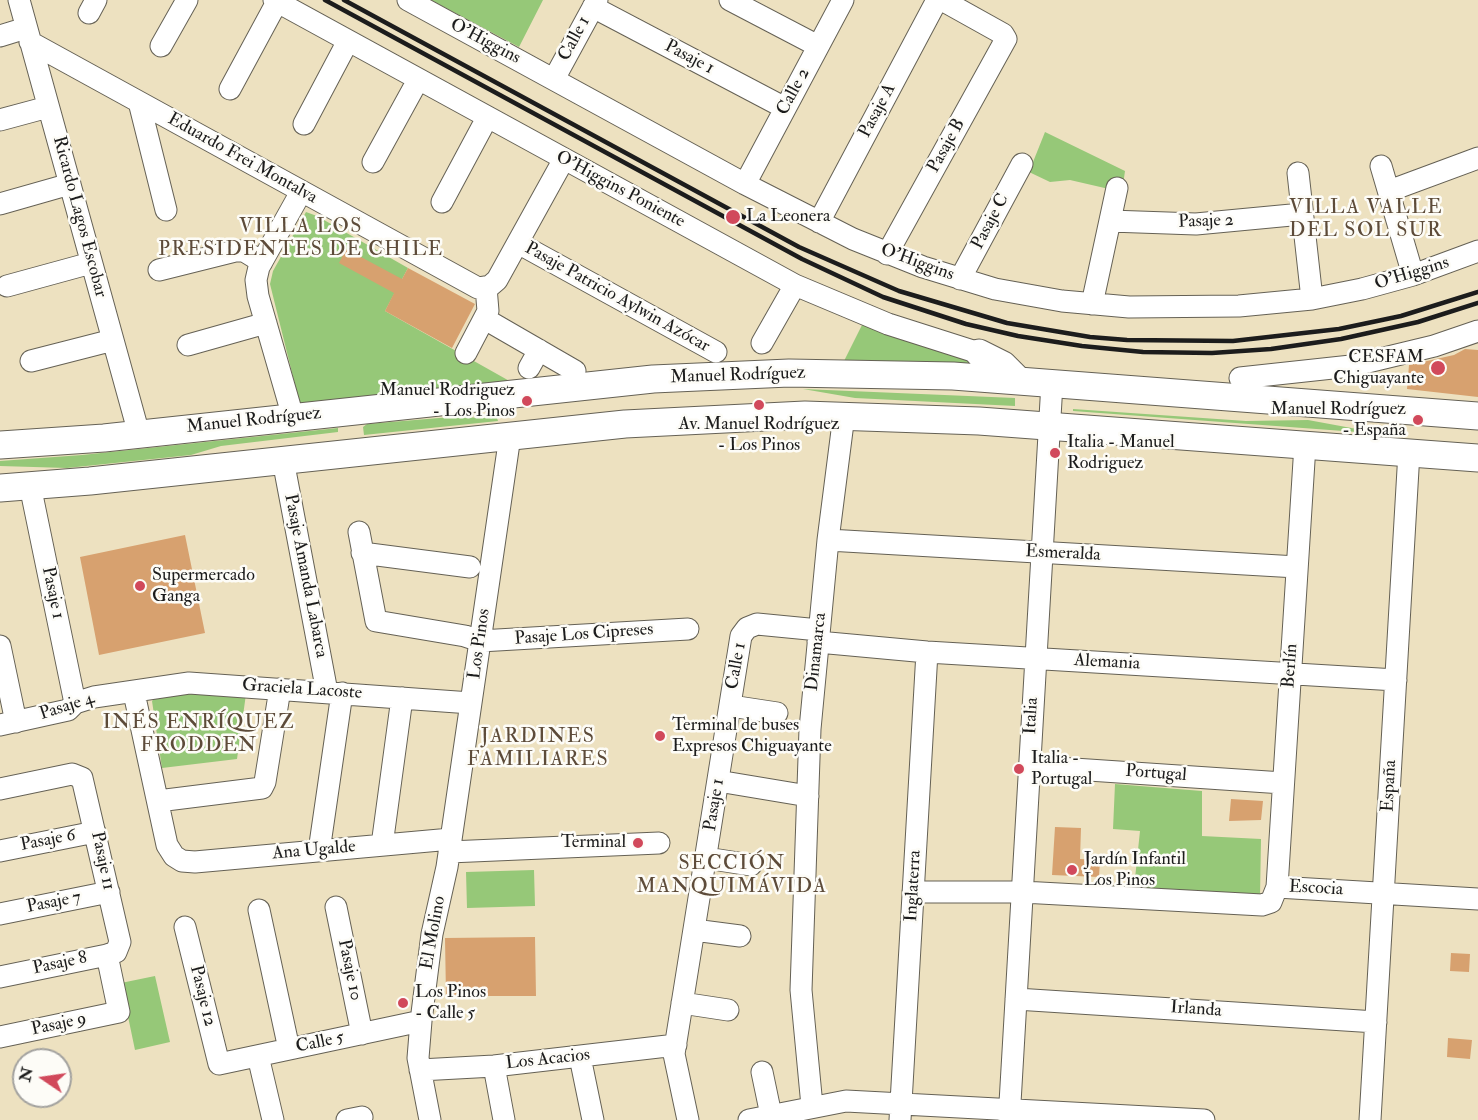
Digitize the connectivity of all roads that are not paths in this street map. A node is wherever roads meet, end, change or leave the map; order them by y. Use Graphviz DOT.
graph roads {
  1 [pos="19,0"];
  2 [pos="187,0"];
  3 [pos="408,0"];
  4 [pos="730,0"];
  5 [pos="843,0"];
  6 [pos="937,0"];
  7 [pos="942,0"];
  8 [pos="276,1"];
  9 [pos="595,4"];
  10 [pos="28,35"];
  11 [pos="0,36"];
  12 [pos="348,41"];
  13 [pos="161,46"];
  14 [pos="818,46"];
  15 [pos="554,79"];
  16 [pos="418,80"];
  17 [pos="230,89"];
  18 [pos="139,102"];
  19 [pos="48,107"];
  20 [pos="785,108"];
  21 [pos="487,118"];
  22 [pos="0,120"];
  23 [pos="304,124"];
  24 [pos="1478,158"];
  25 [pos="564,159"];
  26 [pos="373,162"];
  27 [pos="1022,164"];
  28 [pos="1381,166"];
  29 [pos="1298,173"];
  30 [pos="70,184"];
  31 [pos="745,184"];
  32 [pos="1117,188"];
  33 [pos="1389,191"];
  34 [pos="301,192"];
  35 [pos="442,202"];
  36 [pos="0,204"];
  37 [pos="166,210"];
  38 [pos="1302,214"];
  39 [pos="1110,221"];
  40 [pos="819,222"];
  41 [pos="518,243"];
  42 [pos="1478,251"];
  43 [pos="887,254"];
  44 [pos="92,262"];
  45 [pos="262,262"];
  46 [pos="159,270"];
  47 [pos="1413,275"];
  48 [pos="960,279"];
  49 [pos="795,285"];
  50 [pos="7,286"];
  51 [pos="486,287"];
  52 [pos="1312,298"];
  53 [pos="1092,304"];
  54 [pos="485,319"];
  55 [pos="266,323"];
  56 [pos="1478,332"];
  57 [pos="113,340"];
  58 [pos="762,343"];
  59 [pos="188,345"];
  60 [pos="716,352"];
  61 [pos="979,352"];
  62 [pos="466,353"];
  63 [pos="31,361"];
  64 [pos="575,371"];
  65 [pos="1240,378"];
  66 [pos="1018,380"];
  67 [pos="1052,383"];
  68 [pos="354,411"];
  69 [pos="844,415"];
  70 [pos="1478,416"];
  71 [pos="293,417"];
  72 [pos="1048,426"];
  73 [pos="139,434"];
  74 [pos="510,436"];
  75 [pos="0,445"];
  76 [pos="1305,445"];
  77 [pos="1409,452"];
  78 [pos="331,455"];
  79 [pos="1478,458"];
  80 [pos="283,460"];
  81 [pos="13,487"];
  82 [pos="358,532"];
  83 [pos="828,540"];
  84 [pos="363,553"];
  85 [pos="1041,553"];
  86 [pos="470,567"];
  87 [pos="1297,567"];
  88 [pos="688,628"];
  89 [pos="818,636"];
  90 [pos="480,641"];
  91 [pos="0,646"];
  92 [pos="927,652"];
  93 [pos="1035,658"];
  94 [pos="1290,674"];
  95 [pos="1396,680"];
  96 [pos="280,688"];
  97 [pos="134,693"];
  98 [pos="335,693"];
  99 [pos="402,698"];
  100 [pos="75,703"];
  101 [pos="471,703"];
  102 [pos="730,706"];
  103 [pos="777,713"];
  104 [pos="8,724"];
  105 [pos="1029,766"];
  106 [pos="718,781"];
  107 [pos="1283,783"];
  108 [pos="0,789"];
  109 [pos="808,796"];
  110 [pos="158,801"];
  111 [pos="95,832"];
  112 [pos="659,843"];
  113 [pos="382,845"];
  114 [pos="450,846"];
  115 [pos="0,851"];
  116 [pos="319,851"];
  117 [pos="706,858"];
  118 [pos="751,865"];
  119 [pos="1277,887"];
  120 [pos="109,892"];
  121 [pos="913,892"];
  122 [pos="1022,892"];
  123 [pos="1384,893"];
  124 [pos="1478,899"];
  125 [pos="336,907"];
  126 [pos="259,910"];
  127 [pos="0,914"];
  128 [pos="185,927"];
  129 [pos="694,930"];
  130 [pos="740,936"];
  131 [pos="113,952"];
  132 [pos="0,977"];
  133 [pos="1016,999"];
  134 [pos="682,1003"];
  135 [pos="728,1010"];
  136 [pos="420,1021"];
  137 [pos="1376,1022"];
  138 [pos="362,1034"];
  139 [pos="0,1037"];
  140 [pos="676,1045"];
  141 [pos="289,1049"];
  142 [pos="258,1056"];
  143 [pos="580,1057"];
  144 [pos="219,1064"];
  145 [pos="494,1066"];
  146 [pos="420,1070"];
  147 [pos="762,1072"];
  148 [pos="812,1106"];
  149 [pos="900,1112"];
  150 [pos="1015,1114"];
  151 [pos="771,1115"];
  152 [pos="1131,1118"];
  153 [pos="273,1120"];
  154 [pos="430,1120"];
  155 [pos="504,1120"];
  156 [pos="593,1120"];
  157 [pos="688,1120"];
  158 [pos="749,1120"];
  159 [pos="1204,1120"];
  160 [pos="1371,1120"];
  1 -- 10 [label="street, Ricardo Lagos Escobar"];
  2 -- 13 [label="street"];
  3 -- 15 [label="street, O'Higgins"];
  4 -- 14 [label="street"];
  5 -- 14 [label="street, Calle 2"];
  6 -- 40 [label="street, Pasaje A"];
  7 -- 43 [label="street, Pasaje B"];
  8 -- 12 [label="street, O'Higgins Poniente"];
  8 -- 17 [label="street"];
  9 -- 15 [label="street, Calle 1"];
  9 -- 20 [label="street, Pasaje 1"];
  10 -- 11 [label="street"];
  10 -- 18 [label="street, Eduardo Frei Montalva"];
  10 -- 19 [label="street, Ricardo Lagos Escobar"];
  12 -- 16 [label="street, O'Higgins Poniente"];
  12 -- 23 [label="street"];
  14 -- 20 [label="street, Calle 2"];
  15 -- 31 [label="street, O'Higgins"];
  16 -- 21 [label="street, O'Higgins Poniente"];
  16 -- 26 [label="street"];
  18 -- 34 [label="street, Eduardo Frei Montalva"];
  18 -- 37 [label="street"];
  19 -- 22 [label="street"];
  19 -- 30 [label="street, Ricardo Lagos Escobar"];
  20 -- 31 [label="street, Calle 2"];
  21 -- 25 [label="street, O'Higgins Poniente"];
  21 -- 35 [label="street"];
  24 -- 33 [label="street"];
  25 -- 41 [label="street"];
  25 -- 49 [label="street, O'Higgins Poniente"];
  27 -- 48 [label="street, Pasaje C"];
  28 -- 33 [label="street"];
  29 -- 38 [label="street"];
  30 -- 36 [label="street"];
  30 -- 44 [label="street, Ricardo Lagos Escobar"];
  31 -- 40 [label="street, O'Higgins"];
  32 -- 39 [label="street"];
  33 -- 47 [label="street"];
  34 -- 45 [label="street"];
  34 -- 51 [label="street, Eduardo Frei Montalva"];
  38 -- 39 [label="street, Pasaje 2"];
  38 -- 52 [label="street"];
  39 -- 53 [label="street"];
  40 -- 43 [label="street, O'Higgins"];
  41 -- 51 [label="street"];
  41 -- 60 [label="street, Pasaje Patricio Aylwin Azócar"];
  42 -- 47 [label="street, O'Higgins"];
  43 -- 48 [label="street, O'Higgins"];
  44 -- 50 [label="street"];
  44 -- 57 [label="street, Ricardo Lagos Escobar"];
  45 -- 46 [label="street"];
  45 -- 55 [label="street"];
  47 -- 52 [label="street, O'Higgins"];
  48 -- 53 [label="street, O'Higgins"];
  49 -- 58 [label="street"];
  49 -- 61 [label="street, O'Higgins Poniente"];
  51 -- 54 [label="street"];
  52 -- 53 [label="street, O'Higgins"];
  54 -- 62 [label="street"];
  54 -- 64 [label="street"];
  55 -- 59 [label="street"];
  55 -- 71 [label="street"];
  56 -- 65 [label="street"];
  57 -- 63 [label="street"];
  57 -- 73 [label="street, Ricardo Lagos Escobar"];
  61 -- 66 [label="main road"];
  66 -- 67 [label="main road, Manuel Rodríguez"];
  66 -- 68 [label="main road, Manuel Rodríguez"];
  67 -- 70 [label="main road, Manuel Rodríguez"];
  67 -- 72 [label="street, Italia"];
  68 -- 71 [label="main road, Manuel Rodríguez"];
  68 -- 78 [label="main road"];
  69 -- 72 [label="main road"];
  69 -- 74 [label="main road"];
  69 -- 83 [label="street, Dinamarca"];
  71 -- 73 [label="main road, Manuel Rodríguez"];
  72 -- 76 [label="main road"];
  72 -- 85 [label="street, Italia"];
  73 -- 75 [label="main road, Manuel Rodríguez"];
  74 -- 78 [label="main road"];
  74 -- 90 [label="street, Los Pinos"];
  76 -- 77 [label="main road"];
  76 -- 87 [label="street, Berlín"];
  77 -- 79 [label="main road"];
  77 -- 95 [label="street, España"];
  78 -- 80 [label="main road"];
  80 -- 81 [label="main road"];
  80 -- 98 [label="street, Pasaje Amanda Labarca"];
  81 -- 100 [label="street, Pasaje 1"];
  82 -- 84 [label="street"];
  83 -- 85 [label="street, Esmeralda"];
  83 -- 89 [label="street, Dinamarca"];
  84 -- 86 [label="street"];
  84 -- 90 [label="street, Pasaje Los Cipreses"];
  85 -- 87 [label="street, Esmeralda"];
  85 -- 93 [label="street, Italia"];
  87 -- 94 [label="street, Berlín"];
  88 -- 90 [label="street, Pasaje Los Cipreses"];
  89 -- 92 [label="street, Alemania"];
  89 -- 102 [label="street, Calle 1"];
  89 -- 109 [label="street, Dinamarca"];
  90 -- 101 [label="street, Los Pinos"];
  91 -- 104 [label="street"];
  92 -- 93 [label="street, Alemania"];
  92 -- 121 [label="street, Inglaterra"];
  93 -- 94 [label="street, Alemania"];
  93 -- 105 [label="street, Italia"];
  94 -- 95 [label="street, Alemania"];
  94 -- 107 [label="street, Berlín"];
  95 -- 123 [label="street, España"];
  96 -- 97 [label="street, Graciela Lacoste"];
  96 -- 98 [label="street, Graciela Lacoste"];
  96 -- 110 [label="street"];
  97 -- 100 [label="street, Pasaje 4"];
  97 -- 110 [label="street"];
  98 -- 99 [label="street, Graciela Lacoste"];
  98 -- 116 [label="street, Pasaje Amanda Labarca"];
  99 -- 101 [label="street, Graciela Lacoste"];
  99 -- 113 [label="street"];
  100 -- 104 [label="street, Pasaje 4"];
  101 -- 114 [label="street, Los Pinos"];
  102 -- 103 [label="street"];
  102 -- 106 [label="street, Pasaje 1"];
  105 -- 107 [label="street, Portugal"];
  105 -- 122 [label="street, Italia"];
  106 -- 109 [label="street"];
  106 -- 117 [label="street, Pasaje 1"];
  107 -- 119 [label="street, Berlín"];
  108 -- 111 [label="street, Pasaje 11"];
  109 -- 148 [label="street, Dinamarca"];
  110 -- 116 [label="street, Ana Ugalde"];
  111 -- 115 [label="street, Pasaje 6"];
  111 -- 120 [label="street, Pasaje 11"];
  112 -- 114 [label="street, Ana Ugalde"];
  113 -- 114 [label="street, Ana Ugalde"];
  113 -- 116 [label="street, Ana Ugalde"];
  114 -- 136 [label="street, El Molino"];
  117 -- 118 [label="street"];
  117 -- 129 [label="street, Pasaje 1"];
  119 -- 122 [label="street, Escocia"];
  119 -- 123 [label="street, Escocia"];
  120 -- 127 [label="street, Pasaje 7"];
  120 -- 131 [label="street, Pasaje 11"];
  121 -- 122 [label="street, Escocia"];
  121 -- 149 [label="street, Inglaterra"];
  122 -- 133 [label="street, Italia"];
  123 -- 124 [label="street, Escocia"];
  123 -- 137 [label="street, España"];
  125 -- 138 [label="street, Pasaje 10"];
  126 -- 141 [label="street"];
  128 -- 144 [label="street, Pasaje 12"];
  129 -- 130 [label="street"];
  129 -- 134 [label="street, Pasaje 1"];
  131 -- 132 [label="street, Pasaje 8"];
  131 -- 139 [label="street, Pasaje 9"];
  133 -- 137 [label="street, Irlanda"];
  133 -- 150 [label="street, Italia"];
  134 -- 135 [label="street"];
  134 -- 140 [label="street, Pasaje 1"];
  136 -- 138 [label="street, Calle 5"];
  136 -- 146 [label="street, El Molino"];
  137 -- 160 [label="street, España"];
  138 -- 141 [label="street, Calle 5"];
  140 -- 143 [label="street, Los Acacios"];
  140 -- 157 [label="street"];
  141 -- 142 [label="street, Calle 5"];
  142 -- 144 [label="street, Calle 5"];
  142 -- 153 [label="street"];
  143 -- 145 [label="street, Los Acacios"];
  143 -- 156 [label="street"];
  145 -- 146 [label="street, Los Acacios"];
  145 -- 155 [label="street"];
  146 -- 154 [label="street, El Molino"];
  147 -- 151 [label="street"];
  148 -- 149 [label="street"];
  148 -- 151 [label="street"];
  149 -- 150 [label="street"];
  150 -- 152 [label="street"];
  151 -- 158 [label="street"];
  152 -- 159 [label="street"];
}
